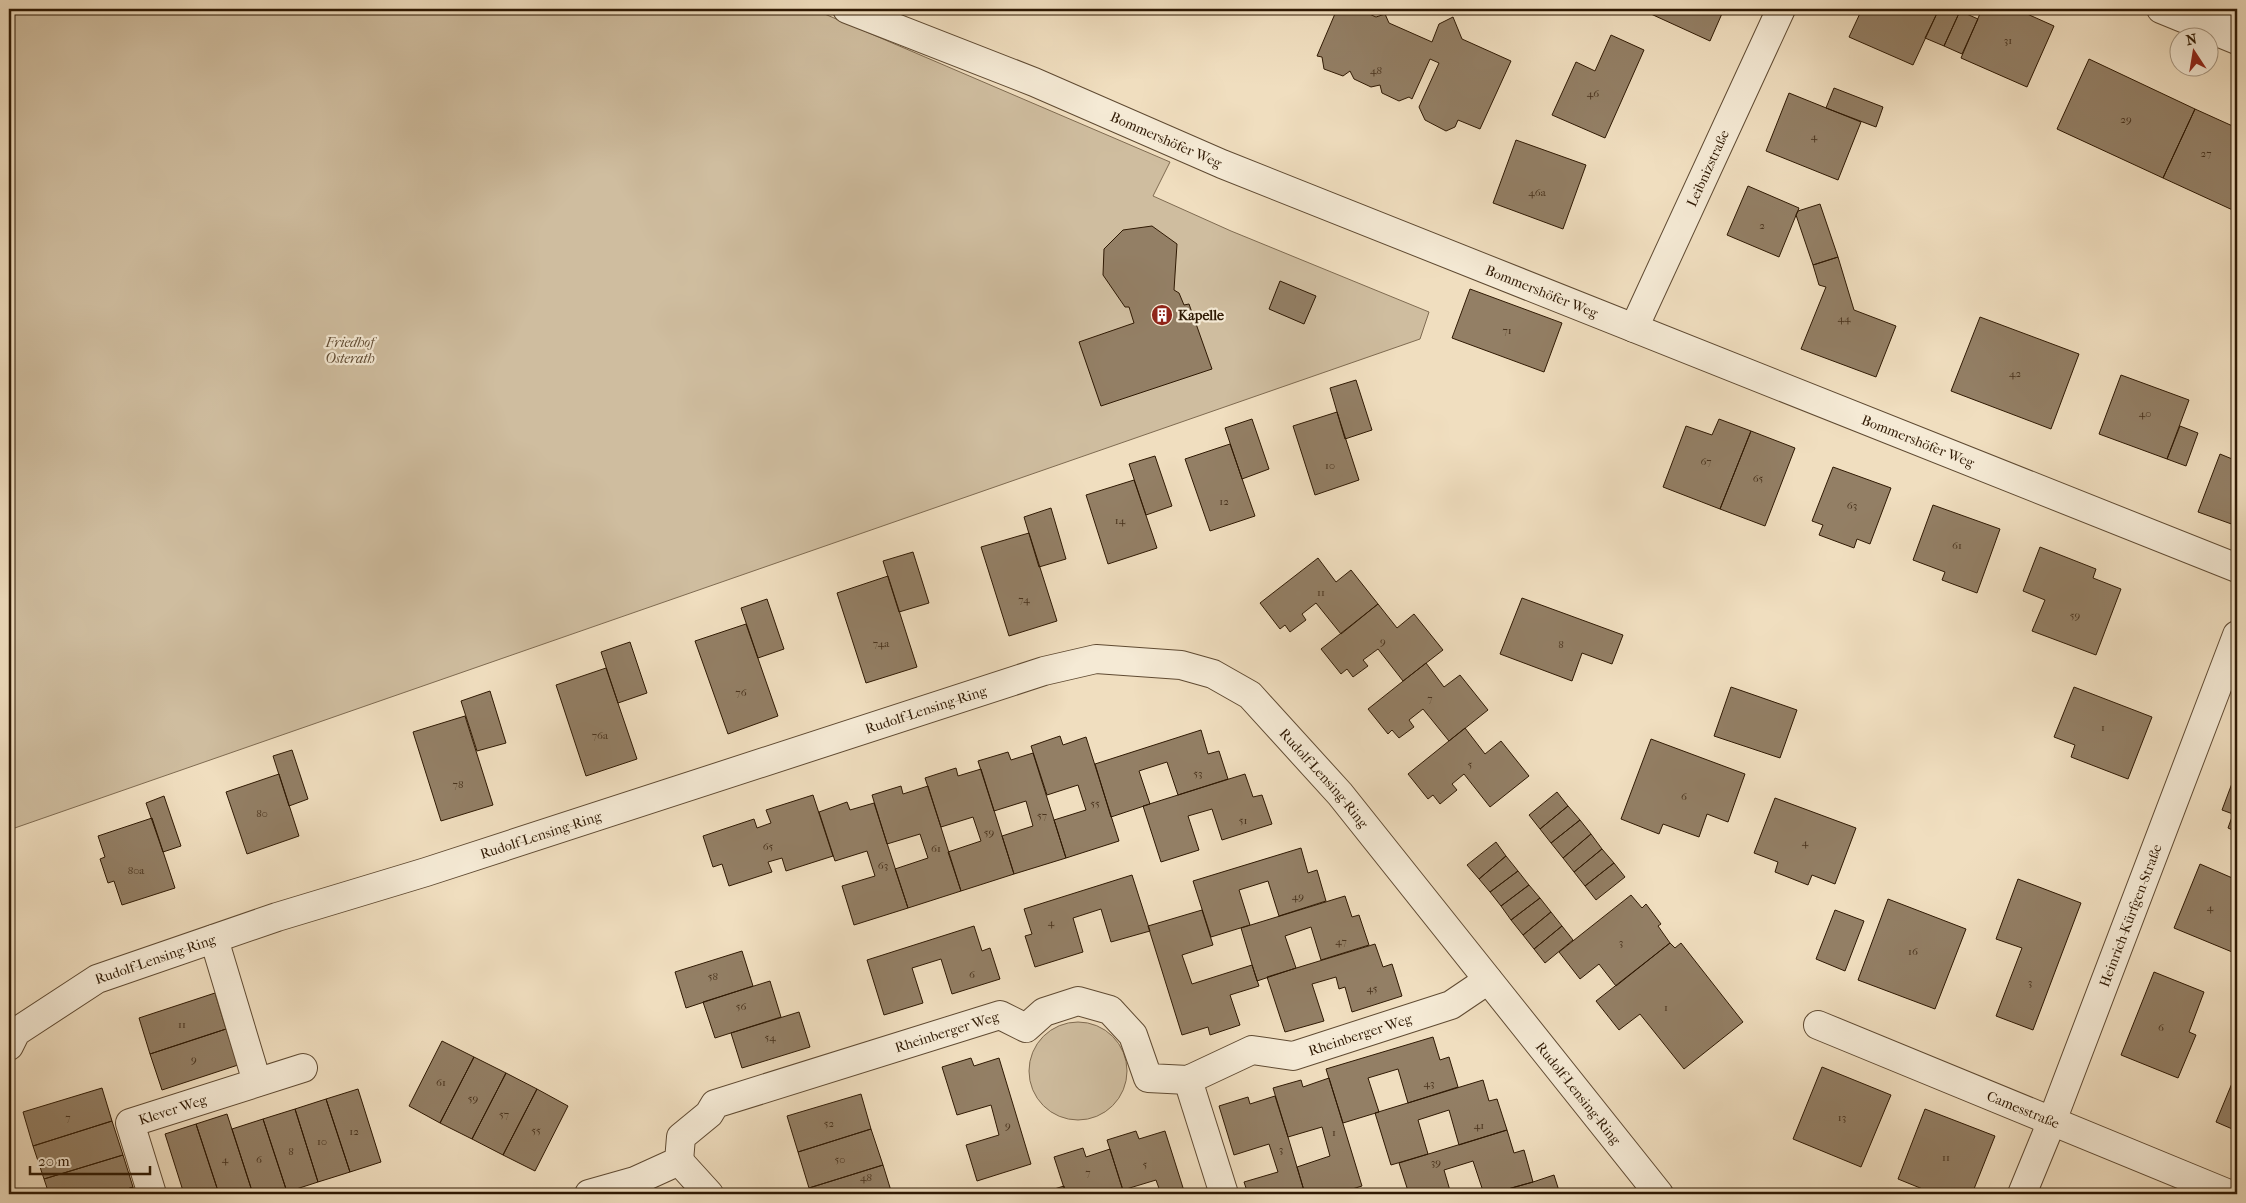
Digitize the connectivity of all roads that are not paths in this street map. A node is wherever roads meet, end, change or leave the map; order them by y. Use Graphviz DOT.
graph roads {
  1 [pos="848,9"];
  2 [pos="1781,9"];
  3 [pos="2161,9"];
  4 [pos="2228,27"];
  5 [pos="1634,328"];
  6 [pos="2237,568"];
  7 [pos="2237,635"];
  8 [pos="214,939"];
  9 [pos="1488,980"];
  10 [pos="1818,1025"];
  11 [pos="9,1046"];
  12 [pos="303,1068"];
  13 [pos="1188,1080"];
  14 [pos="257,1082"];
  15 [pos="2052,1121"];
  16 [pos="678,1161"];
  17 [pos="152,1194"];
  18 [pos="589,1194"];
  19 [pos="709,1194"];
  20 [pos="1224,1194"];
  21 [pos="1659,1194"];
  22 [pos="2022,1194"];
  23 [pos="2229,1194"];
  1 -- 5 [label="street, Bommershöfer Weg"];
  2 -- 5 [label="street, Leibnizstraße"];
  3 -- 4 [label="street"];
  5 -- 6 [label="street, Bommershöfer Weg"];
  7 -- 15 [label="street, Heinrich-Kürfgen-Straße"];
  8 -- 9 [label="street, Rudolf-Lensing-Ring"];
  8 -- 11 [label="street, Rudolf-Lensing-Ring"];
  8 -- 14 [label="street"];
  9 -- 13 [label="street, Rheinberger Weg"];
  9 -- 21 [label="street, Rudolf-Lensing-Ring"];
  10 -- 15 [label="street, Camesstraße"];
  12 -- 14 [label="street, Klever Weg"];
  13 -- 16 [label="street, Rheinberger Weg"];
  13 -- 20 [label="street"];
  14 -- 17 [label="street, Klever Weg"];
  15 -- 22 [label="street, Heinrich-Kürfgen-Straße"];
  15 -- 23 [label="street, Camesstraße"];
  16 -- 18 [label="street"];
  16 -- 19 [label="street"];
}
